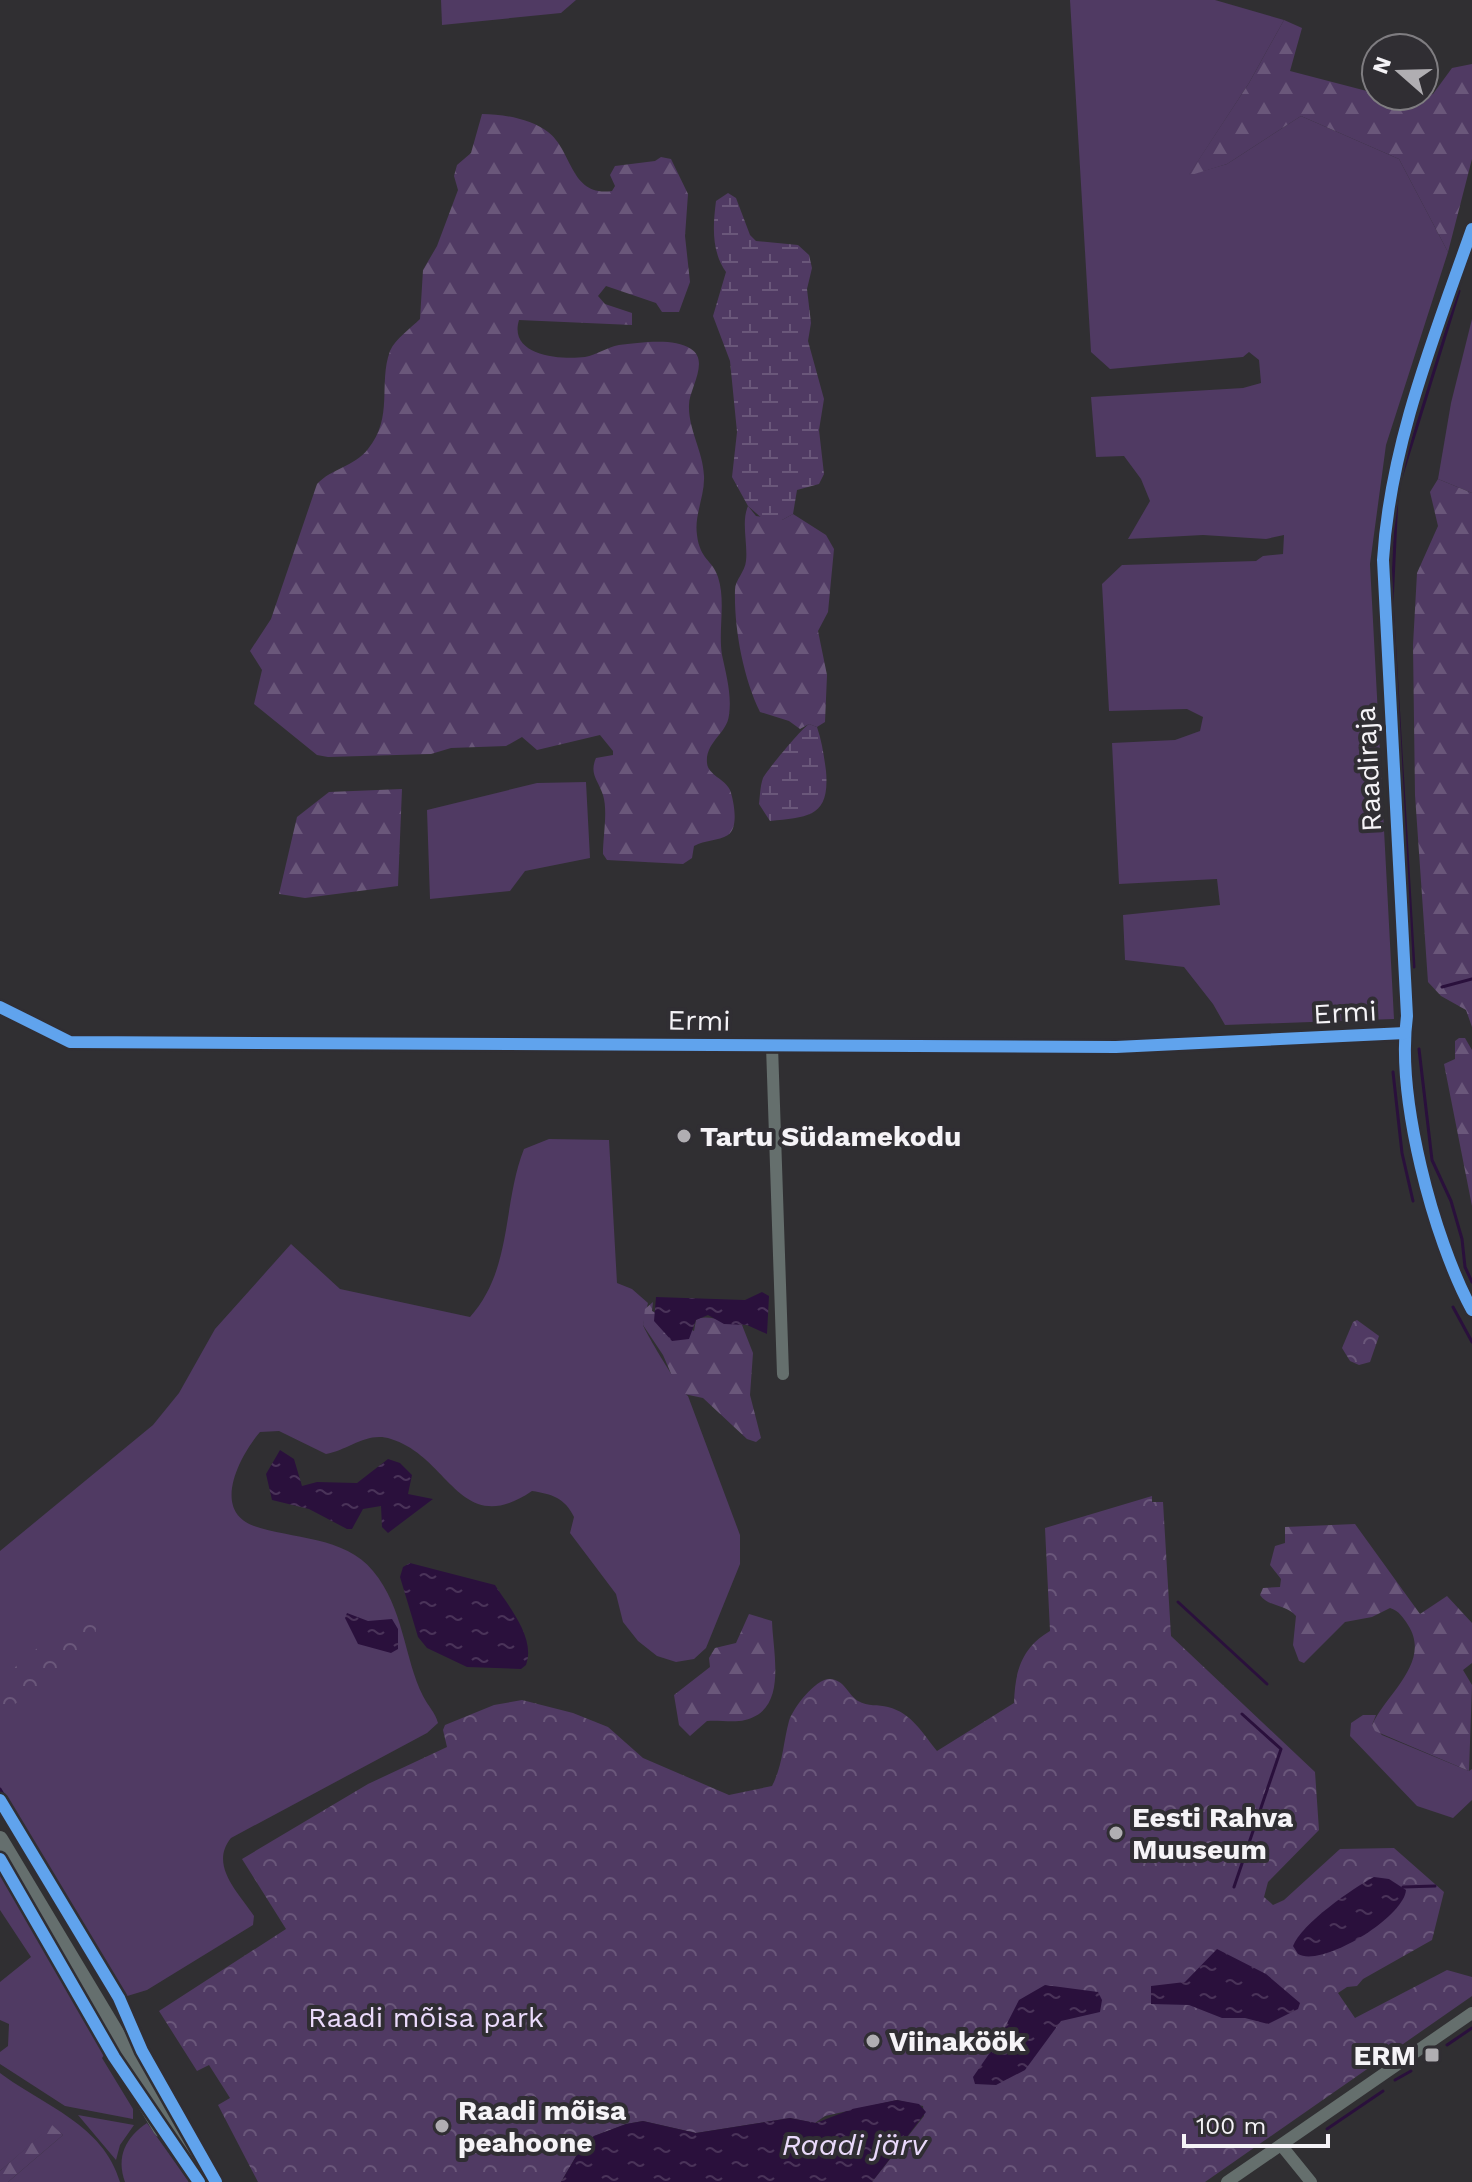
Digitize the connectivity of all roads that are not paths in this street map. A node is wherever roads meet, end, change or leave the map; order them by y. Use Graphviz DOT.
graph roads {
  1 [pos="1472,229"];
  2 [pos="0,1007"];
  3 [pos="1405,1033"];
  4 [pos="772,1046"];
  5 [pos="1472,1310"];
  6 [pos="783,1374"];
  7 [pos="0,1839"];
  8 [pos="0,1859"];
  9 [pos="1472,2013"];
  10 [pos="1281,2145"];
  11 [pos="196,2178"];
  12 [pos="1227,2182"];
  13 [pos="1311,2182"];
  1 -- 3 [label="street, Raadiraja"];
  2 -- 4 [label="street, Ermi"];
  3 -- 4 [label="street, Ermi"];
  3 -- 5 [label="street, Raadiraja"];
  4 -- 6 [label="street"];
  7 -- 11 [label="main road"];
  8 -- 11 [label="main road"];
  9 -- 10 [label="street"];
  10 -- 12 [label="street"];
  10 -- 13 [label="street"];
}
